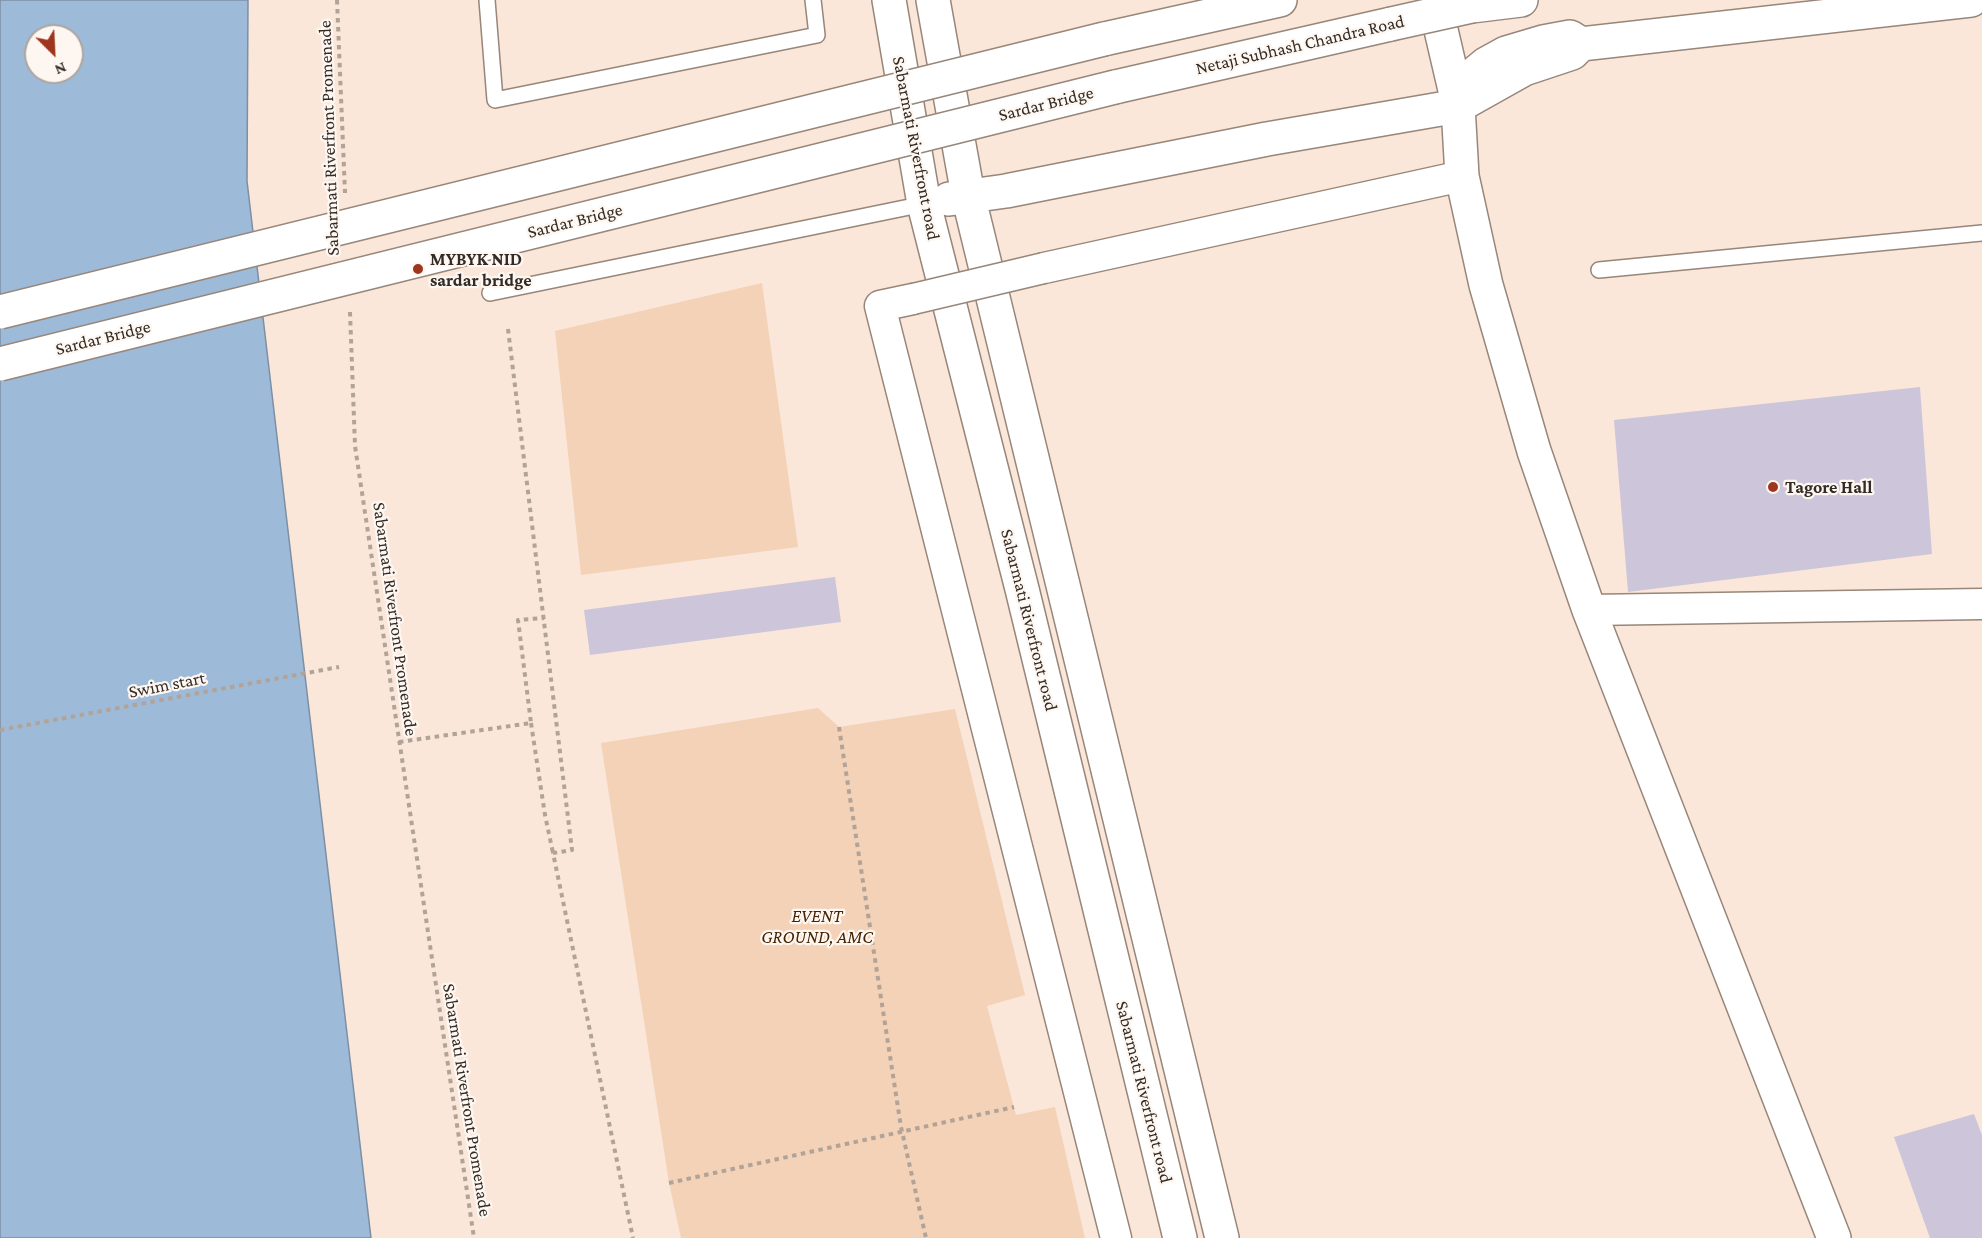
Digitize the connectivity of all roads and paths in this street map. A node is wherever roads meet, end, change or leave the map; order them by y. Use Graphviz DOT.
graph roads {
  1 [pos="337,0"];
  2 [pos="487,0"];
  3 [pos="813,0"];
  4 [pos="889,0"];
  5 [pos="933,0"];
  6 [pos="1280,0"];
  7 [pos="1434,0"];
  8 [pos="1521,0"];
  9 [pos="1971,0"];
  10 [pos="1115,87"];
  11 [pos="1457,98"];
  12 [pos="1462,176"];
  13 [pos="968,195"];
  14 [pos="345,200"];
  15 [pos="924,204"];
  16 [pos="1982,233"];
  17 [pos="1599,270"];
  18 [pos="490,293"];
  19 [pos="350,305"];
  20 [pos="0,312"];
  21 [pos="508,329"];
  22 [pos="0,364"];
  23 [pos="1982,604"];
  24 [pos="1589,610"];
  25 [pos="544,618"];
  26 [pos="339,667"];
  27 [pos="531,723"];
  28 [pos="839,727"];
  29 [pos="0,730"];
  30 [pos="399,741"];
  31 [pos="552,853"];
  32 [pos="1014,1107"];
  33 [pos="669,1183"];
  34 [pos="474,1238"];
  35 [pos="633,1238"];
  36 [pos="926,1238"];
  37 [pos="1116,1238"];
  38 [pos="1180,1238"];
  39 [pos="1222,1238"];
  40 [pos="1834,1238"];
  1 -- 14 [label="path, Sabarmati Riverfront Promenade"];
  2 -- 3 [label="lane"];
  4 -- 15 [label="street, Sabarmati Riverfront road"];
  5 -- 13 [label="street"];
  6 -- 20 [label="street, bridge"];
  7 -- 11 [label="street"];
  8 -- 10 [label="street, Netaji Subhash Chandra Road, bridge"];
  9 -- 11 [label="street"];
  10 -- 22 [label="street, Sardar Bridge, bridge"];
  11 -- 12 [label="street"];
  11 -- 13 [label="street"];
  12 -- 24 [label="street"];
  12 -- 37 [label="street, bridge"];
  13 -- 15 [label="street"];
  13 -- 39 [label="street"];
  15 -- 18 [label="lane"];
  15 -- 38 [label="street, Sabarmati Riverfront road"];
  16 -- 17 [label="lane"];
  19 -- 30 [label="path, Sabarmati Riverfront Promenade"];
  21 -- 25 [label="path"];
  23 -- 24 [label="street"];
  24 -- 40 [label="street"];
  25 -- 27 [label="path"];
  25 -- 31 [label="path"];
  26 -- 29 [label="path, Swim start"];
  27 -- 30 [label="path"];
  27 -- 31 [label="path"];
  28 -- 36 [label="path"];
  30 -- 34 [label="path, Sabarmati Riverfront Promenade"];
  31 -- 35 [label="path"];
  32 -- 33 [label="path"];
}
